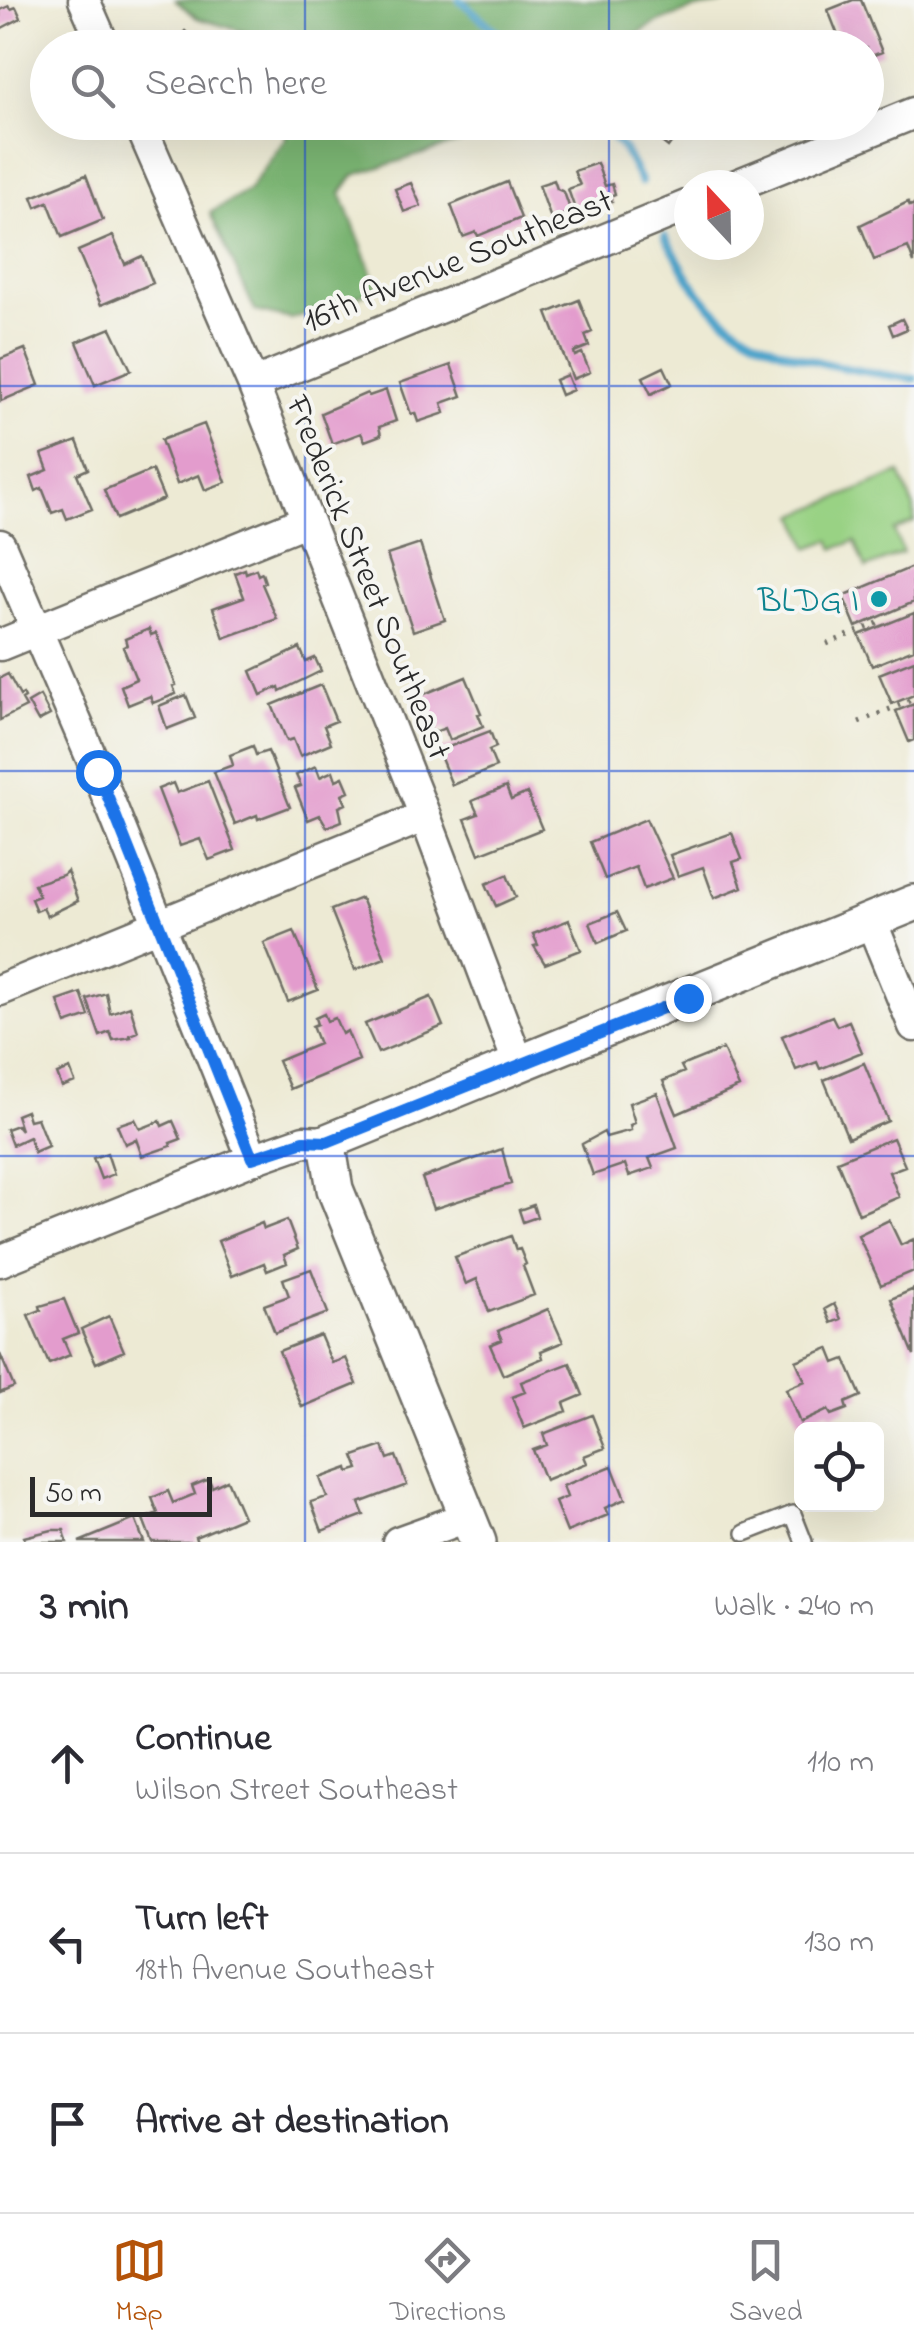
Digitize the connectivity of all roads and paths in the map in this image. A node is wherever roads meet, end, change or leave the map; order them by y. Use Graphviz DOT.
graph roads {
  1 [pos="84,0"];
  2 [pos="98,30"];
  3 [pos="914,112"];
  4 [pos="884,124"];
  5 [pos="147,140"];
  6 [pos="846,140"];
  7 [pos="764,174"];
  8 [pos="674,211"];
  9 [pos="252,384"];
  10 [pos="305,522"];
  11 [pos="0,544"];
  12 [pos="885,620"];
  13 [pos="38,630"];
  14 [pos="828,644"];
  15 [pos="0,645"];
  16 [pos="914,699"];
  17 [pos="859,722"];
  18 [pos="425,816"];
  19 [pos="914,904"];
  20 [pos="872,921"];
  21 [pos="160,924"];
  22 [pos="0,990"];
  23 [pos="914,1026"];
  24 [pos="519,1065"];
  25 [pos="327,1142"];
  26 [pos="252,1158"];
  27 [pos="0,1261"];
  28 [pos="473,1529"];
  29 [pos="745,1534"];
  30 [pos="398,1542"];
  31 [pos="804,1542"];
  1 -- 2 [label="street"];
  3 -- 4 [label="street"];
  5 -- 9 [label="street, Frederick Street Southeast"];
  6 -- 7 [label="street"];
  8 -- 9 [label="street, 16th Avenue Southeast"];
  9 -- 10 [label="street, Frederick Street Southeast"];
  10 -- 13 [label="street"];
  10 -- 18 [label="street, Frederick Street Southeast"];
  11 -- 13 [label="street"];
  12 -- 14 [label="path"];
  13 -- 15 [label="street"];
  13 -- 21 [label="street"];
  16 -- 17 [label="path"];
  18 -- 21 [label="street"];
  18 -- 24 [label="street, Frederick Street Southeast"];
  19 -- 20 [label="street"];
  20 -- 23 [label="street"];
  20 -- 24 [label="street"];
  21 -- 22 [label="street"];
  21 -- 26 [label="street"];
  24 -- 25 [label="street"];
  25 -- 26 [label="street"];
  25 -- 28 [label="street"];
  26 -- 27 [label="street"];
  28 -- 30 [label="street"];
  29 -- 31 [label="lane"];
}
